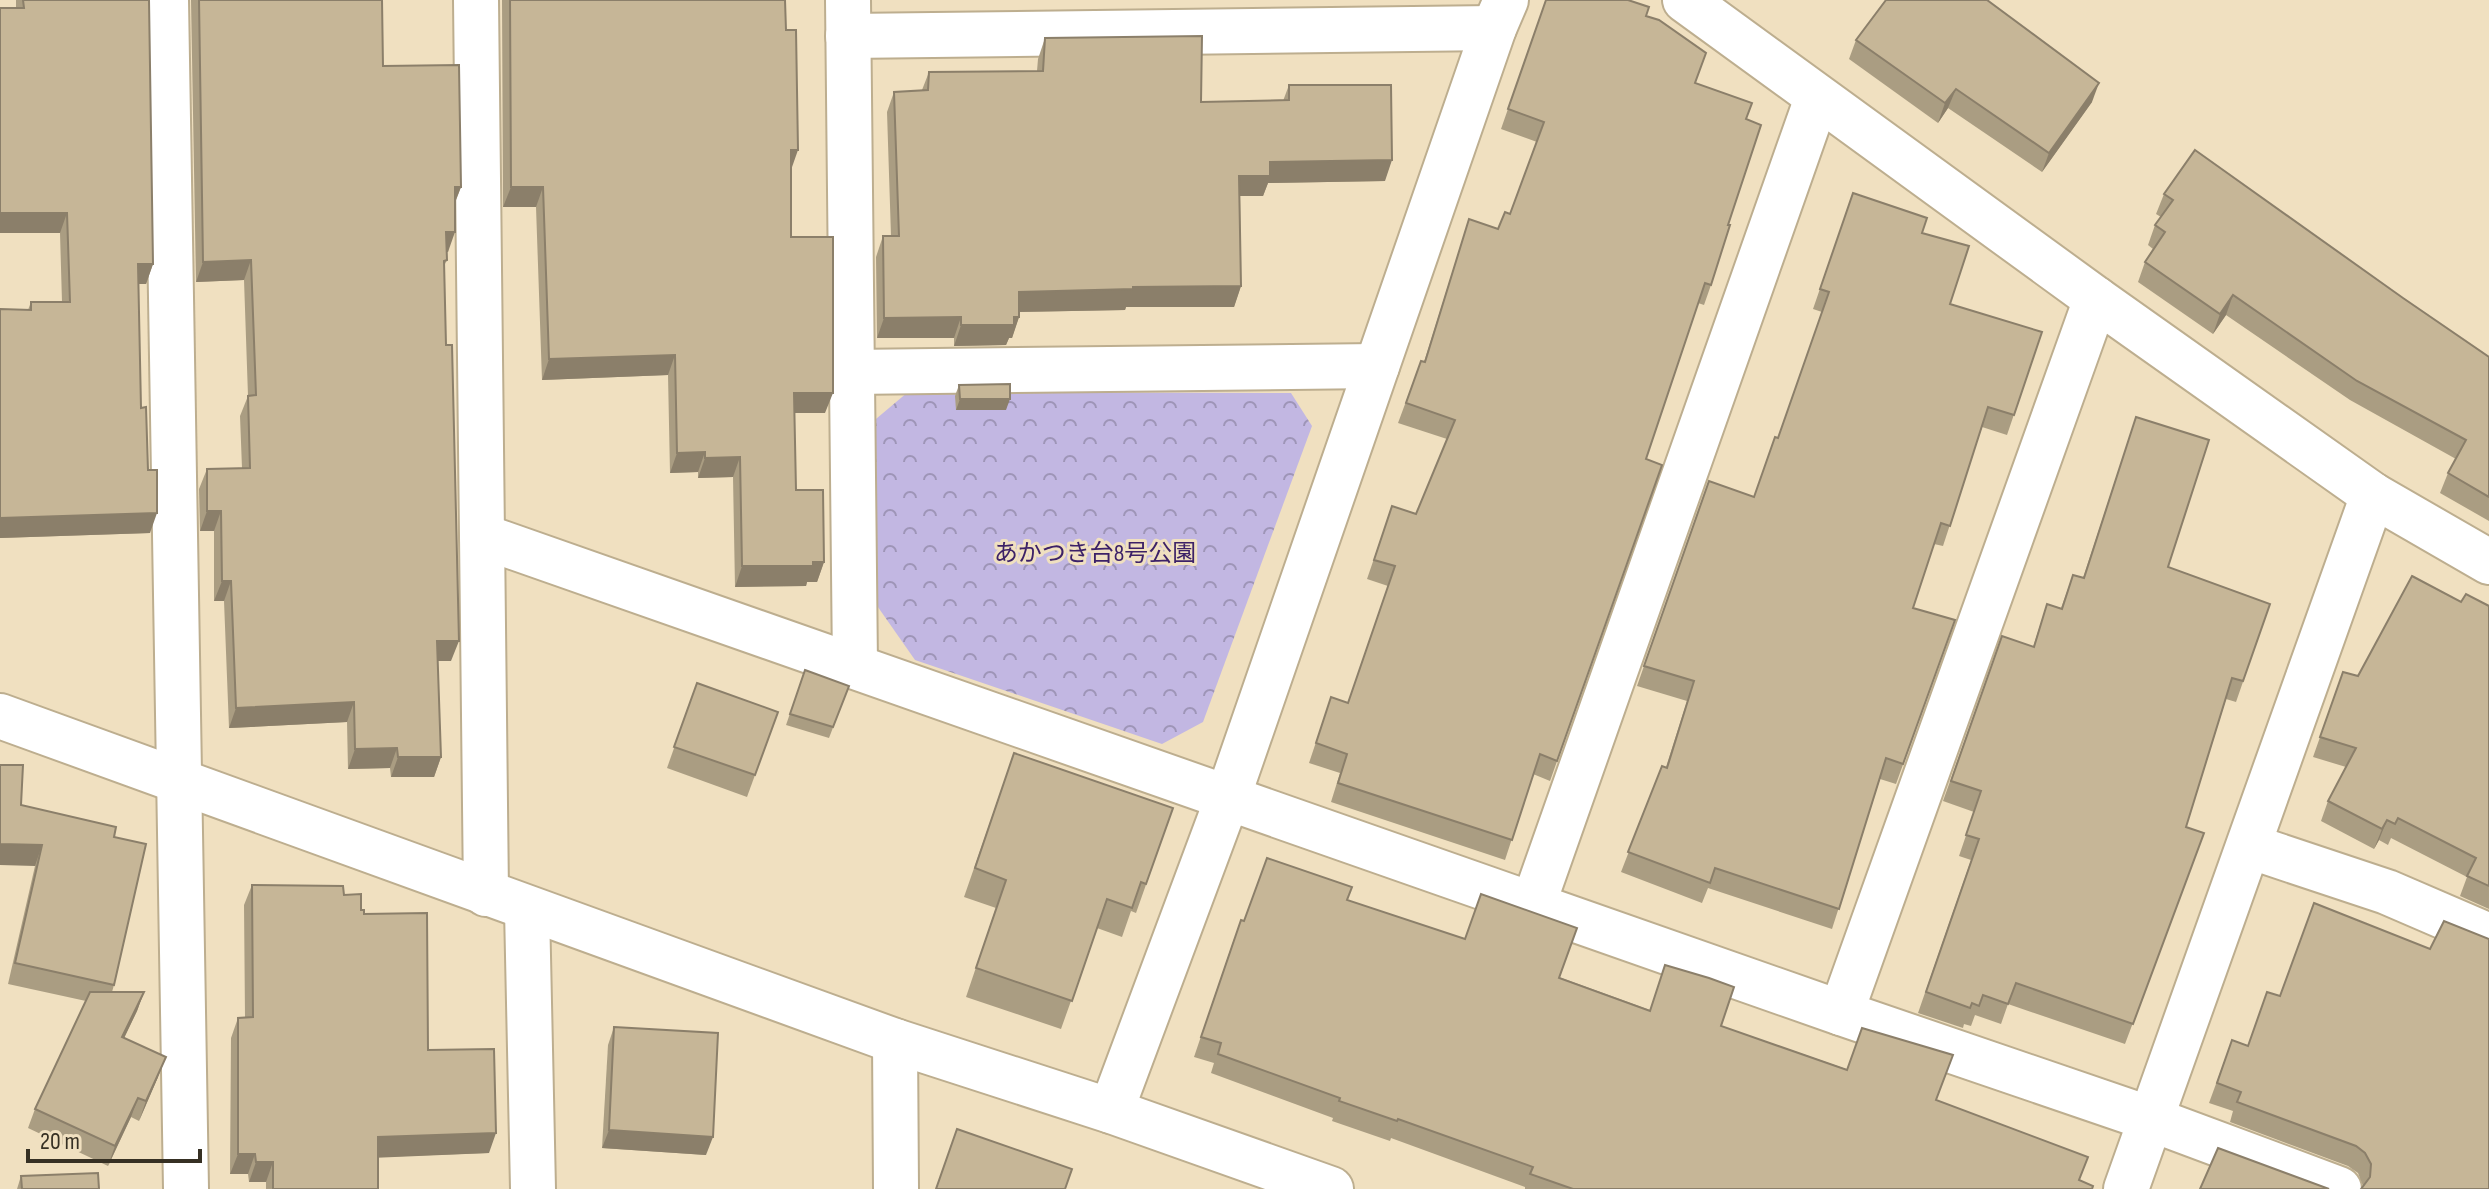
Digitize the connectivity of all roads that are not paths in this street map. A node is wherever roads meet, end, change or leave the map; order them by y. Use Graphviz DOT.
graph roads {
  1 [pos="166,0"];
  2 [pos="476,0"];
  3 [pos="1685,0"];
  4 [pos="1500,14"];
  5 [pos="848,18"];
  6 [pos="1817,98"];
  7 [pos="2096,299"];
  8 [pos="1377,366"];
  9 [pos="851,372"];
  10 [pos="2373,495"];
  11 [pos="482,536"];
  12 [pos="2489,562"];
  13 [pos="855,666"];
  14 [pos="0,716"];
  15 [pos="178,780"];
  16 [pos="1228,797"];
  17 [pos="2249,846"];
  18 [pos="486,894"];
  19 [pos="1533,905"];
  20 [pos="527,909"];
  21 [pos="2489,936"];
  22 [pos="1841,1013"];
  23 [pos="895,1041"];
  24 [pos="1111,1111"];
  25 [pos="2151,1119"];
  26 [pos="186,1189"];
  27 [pos="533,1189"];
  28 [pos="896,1189"];
  29 [pos="1331,1189"];
  30 [pos="2126,1189"];
  31 [pos="2339,1189"];
  1 -- 15 [label="street"];
  2 -- 11 [label="street"];
  3 -- 6 [label="street"];
  4 -- 5 [label="street"];
  4 -- 8 [label="street"];
  5 -- 9 [label="street"];
  6 -- 7 [label="street"];
  6 -- 19 [label="street"];
  7 -- 10 [label="street"];
  7 -- 22 [label="street"];
  8 -- 9 [label="street"];
  8 -- 16 [label="street"];
  9 -- 13 [label="street"];
  10 -- 12 [label="street"];
  10 -- 17 [label="street"];
  11 -- 13 [label="street"];
  11 -- 18 [label="street"];
  13 -- 16 [label="street"];
  14 -- 15 [label="street"];
  15 -- 18 [label="street"];
  15 -- 26 [label="street"];
  16 -- 19 [label="street"];
  16 -- 24 [label="street"];
  17 -- 21 [label="street"];
  17 -- 25 [label="street"];
  18 -- 20 [label="street"];
  19 -- 22 [label="street"];
  20 -- 23 [label="street"];
  20 -- 27 [label="street"];
  22 -- 25 [label="street"];
  23 -- 24 [label="street"];
  23 -- 28 [label="street"];
  24 -- 29 [label="street"];
  25 -- 30 [label="street"];
  25 -- 31 [label="street"];
}
